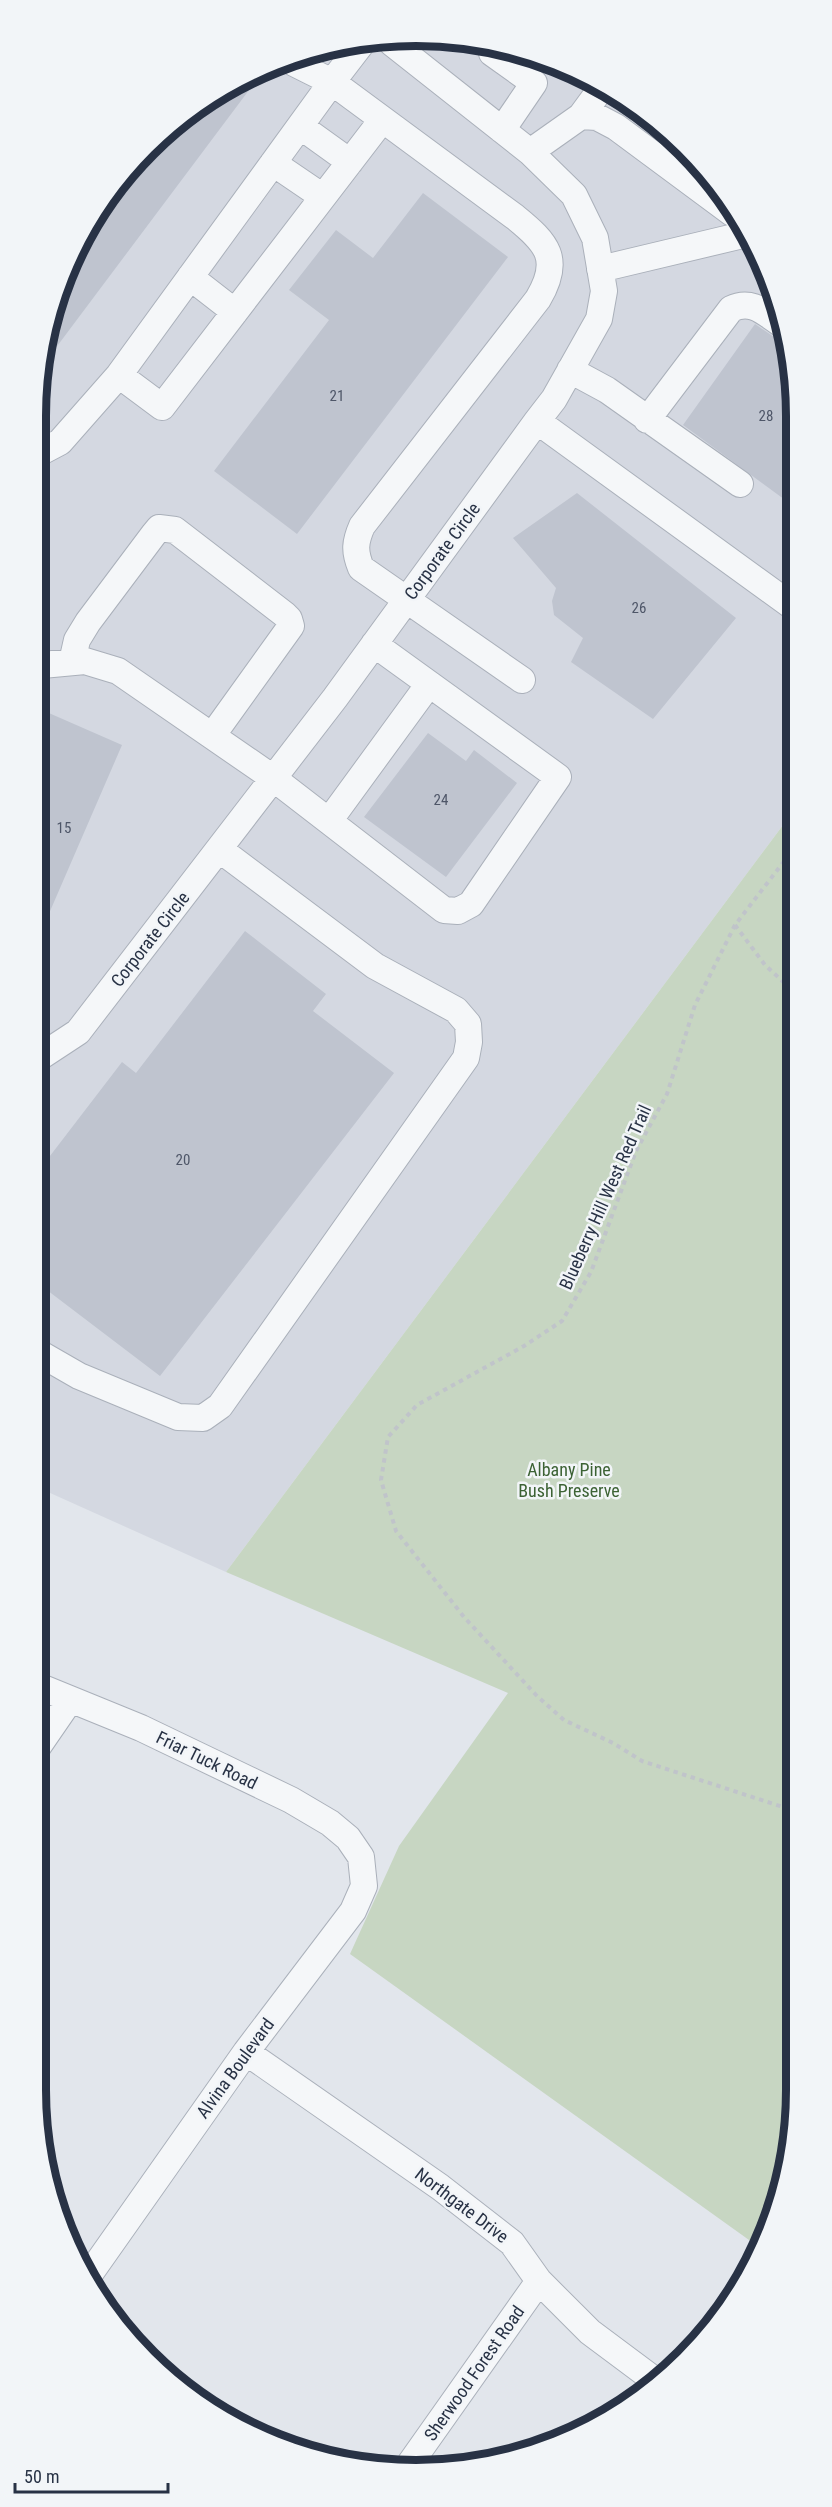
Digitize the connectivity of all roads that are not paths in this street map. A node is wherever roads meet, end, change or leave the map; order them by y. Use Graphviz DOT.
graph roads {
  1 [pos="397,47"];
  2 [pos="355,52"];
  3 [pos="502,57"];
  4 [pos="299,65"];
  5 [pos="332,82"];
  6 [pos="597,94"];
  7 [pos="581,116"];
  8 [pos="382,120"];
  9 [pos="300,126"];
  10 [pos="502,130"];
  11 [pos="530,152"];
  12 [pos="350,162"];
  13 [pos="273,163"];
  14 [pos="322,197"];
  15 [pos="716,201"];
  16 [pos="739,236"];
  17 [pos="600,269"];
  18 [pos="190,277"];
  19 [pos="235,312"];
  20 [pos="773,319"];
  21 [pos="570,370"];
  22 [pos="119,375"];
  23 [pos="647,420"];
  24 [pos="537,422"];
  25 [pos="46,449"];
  26 [pos="740,484"];
  27 [pos="407,599"];
  28 [pos="786,602"];
  29 [pos="374,644"];
  30 [pos="72,662"];
  31 [pos="46,665"];
  32 [pos="522,680"];
  33 [pos="429,684"];
  34 [pos="212,736"];
  35 [pos="273,778"];
  36 [pos="329,821"];
  37 [pos="219,849"];
  38 [pos="46,1053"];
  39 [pos="46,1357"];
  40 [pos="46,1690"];
  41 [pos="70,1700"];
  42 [pos="46,1736"];
  43 [pos="361,1857"];
  44 [pos="246,2052"];
  45 [pos="93,2270"];
  46 [pos="539,2281"];
  47 [pos="650,2377"];
  48 [pos="413,2460"];
  1 -- 10 [label="street, Corporate Circle"];
  2 -- 5 [label="street"];
  3 -- 10 [label="street"];
  4 -- 5 [label="street"];
  5 -- 8 [label="street"];
  5 -- 9 [label="street"];
  6 -- 7 [label="street"];
  7 -- 11 [label="street"];
  7 -- 15 [label="street"];
  8 -- 12 [label="street"];
  8 -- 27 [label="street"];
  9 -- 12 [label="street"];
  9 -- 13 [label="street"];
  10 -- 11 [label="street, Corporate Circle"];
  11 -- 17 [label="street, Corporate Circle"];
  12 -- 14 [label="street"];
  13 -- 14 [label="street"];
  13 -- 18 [label="street"];
  14 -- 19 [label="street"];
  16 -- 17 [label="street"];
  17 -- 21 [label="street, Corporate Circle"];
  18 -- 19 [label="street"];
  18 -- 22 [label="street"];
  19 -- 22 [label="street"];
  20 -- 23 [label="street"];
  21 -- 23 [label="street"];
  21 -- 24 [label="street, Corporate Circle"];
  22 -- 25 [label="street"];
  23 -- 26 [label="street"];
  24 -- 27 [label="street, Corporate Circle"];
  24 -- 28 [label="street"];
  27 -- 29 [label="street, Corporate Circle"];
  27 -- 32 [label="street"];
  29 -- 33 [label="street"];
  29 -- 35 [label="street, Corporate Circle"];
  30 -- 31 [label="street"];
  30 -- 34 [label="street"];
  30 -- 34 [label="street"];
  33 -- 36 [label="street"];
  33 -- 36 [label="street"];
  34 -- 35 [label="street"];
  35 -- 36 [label="street"];
  35 -- 37 [label="street, Corporate Circle"];
  37 -- 38 [label="street, Corporate Circle"];
  37 -- 39 [label="street"];
  40 -- 41 [label="street, Friar Tuck Road"];
  41 -- 42 [label="street"];
  41 -- 43 [label="street, Friar Tuck Road"];
  43 -- 44 [label="street, Alvina Boulevard"];
  44 -- 45 [label="street, Alvina Boulevard"];
  44 -- 46 [label="street, Northgate Drive"];
  46 -- 47 [label="street, Northgate Drive"];
  46 -- 48 [label="street, Sherwood Forest Road"];
}
